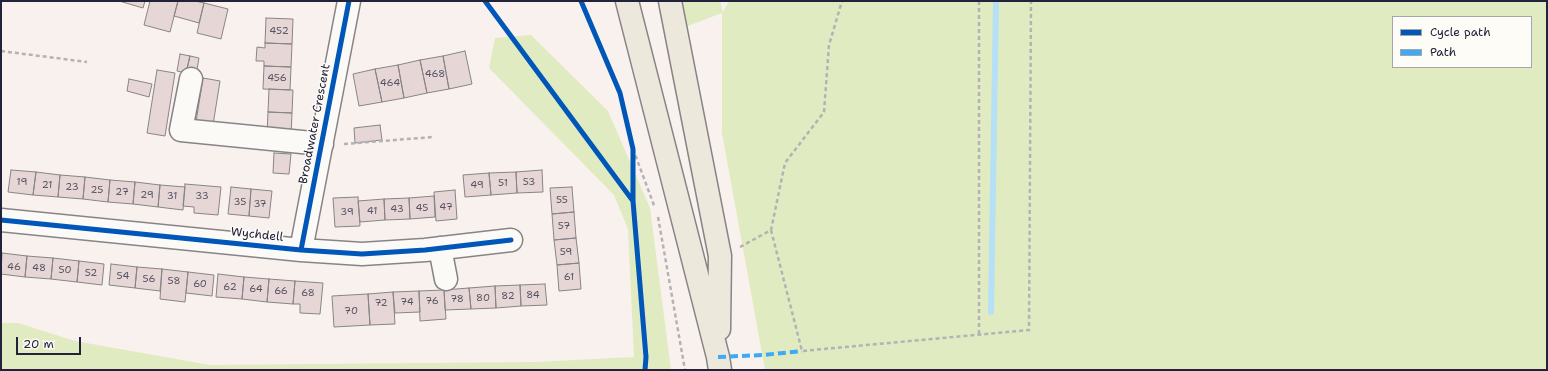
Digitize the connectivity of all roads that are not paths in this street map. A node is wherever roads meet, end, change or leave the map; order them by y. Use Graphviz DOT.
graph roads {
  1 [pos="349,1"];
  2 [pos="627,1"];
  3 [pos="670,1"];
  4 [pos="191,79"];
  5 [pos="322,145"];
  6 [pos="1,220"];
  7 [pos="511,240"];
  8 [pos="440,248"];
  9 [pos="301,250"];
  10 [pos="446,279"];
  11 [pos="719,364"];
  1 -- 5 [label="street, Broadwater Crescent"];
  2 -- 11 [label="highway"];
  3 -- 11 [label="highway"];
  4 -- 5 [label="street"];
  5 -- 9 [label="street, Broadwater Crescent"];
  6 -- 9 [label="street, Wychdell"];
  7 -- 8 [label="street, Wychdell"];
  8 -- 9 [label="street, Wychdell"];
  8 -- 10 [label="street"];
}
